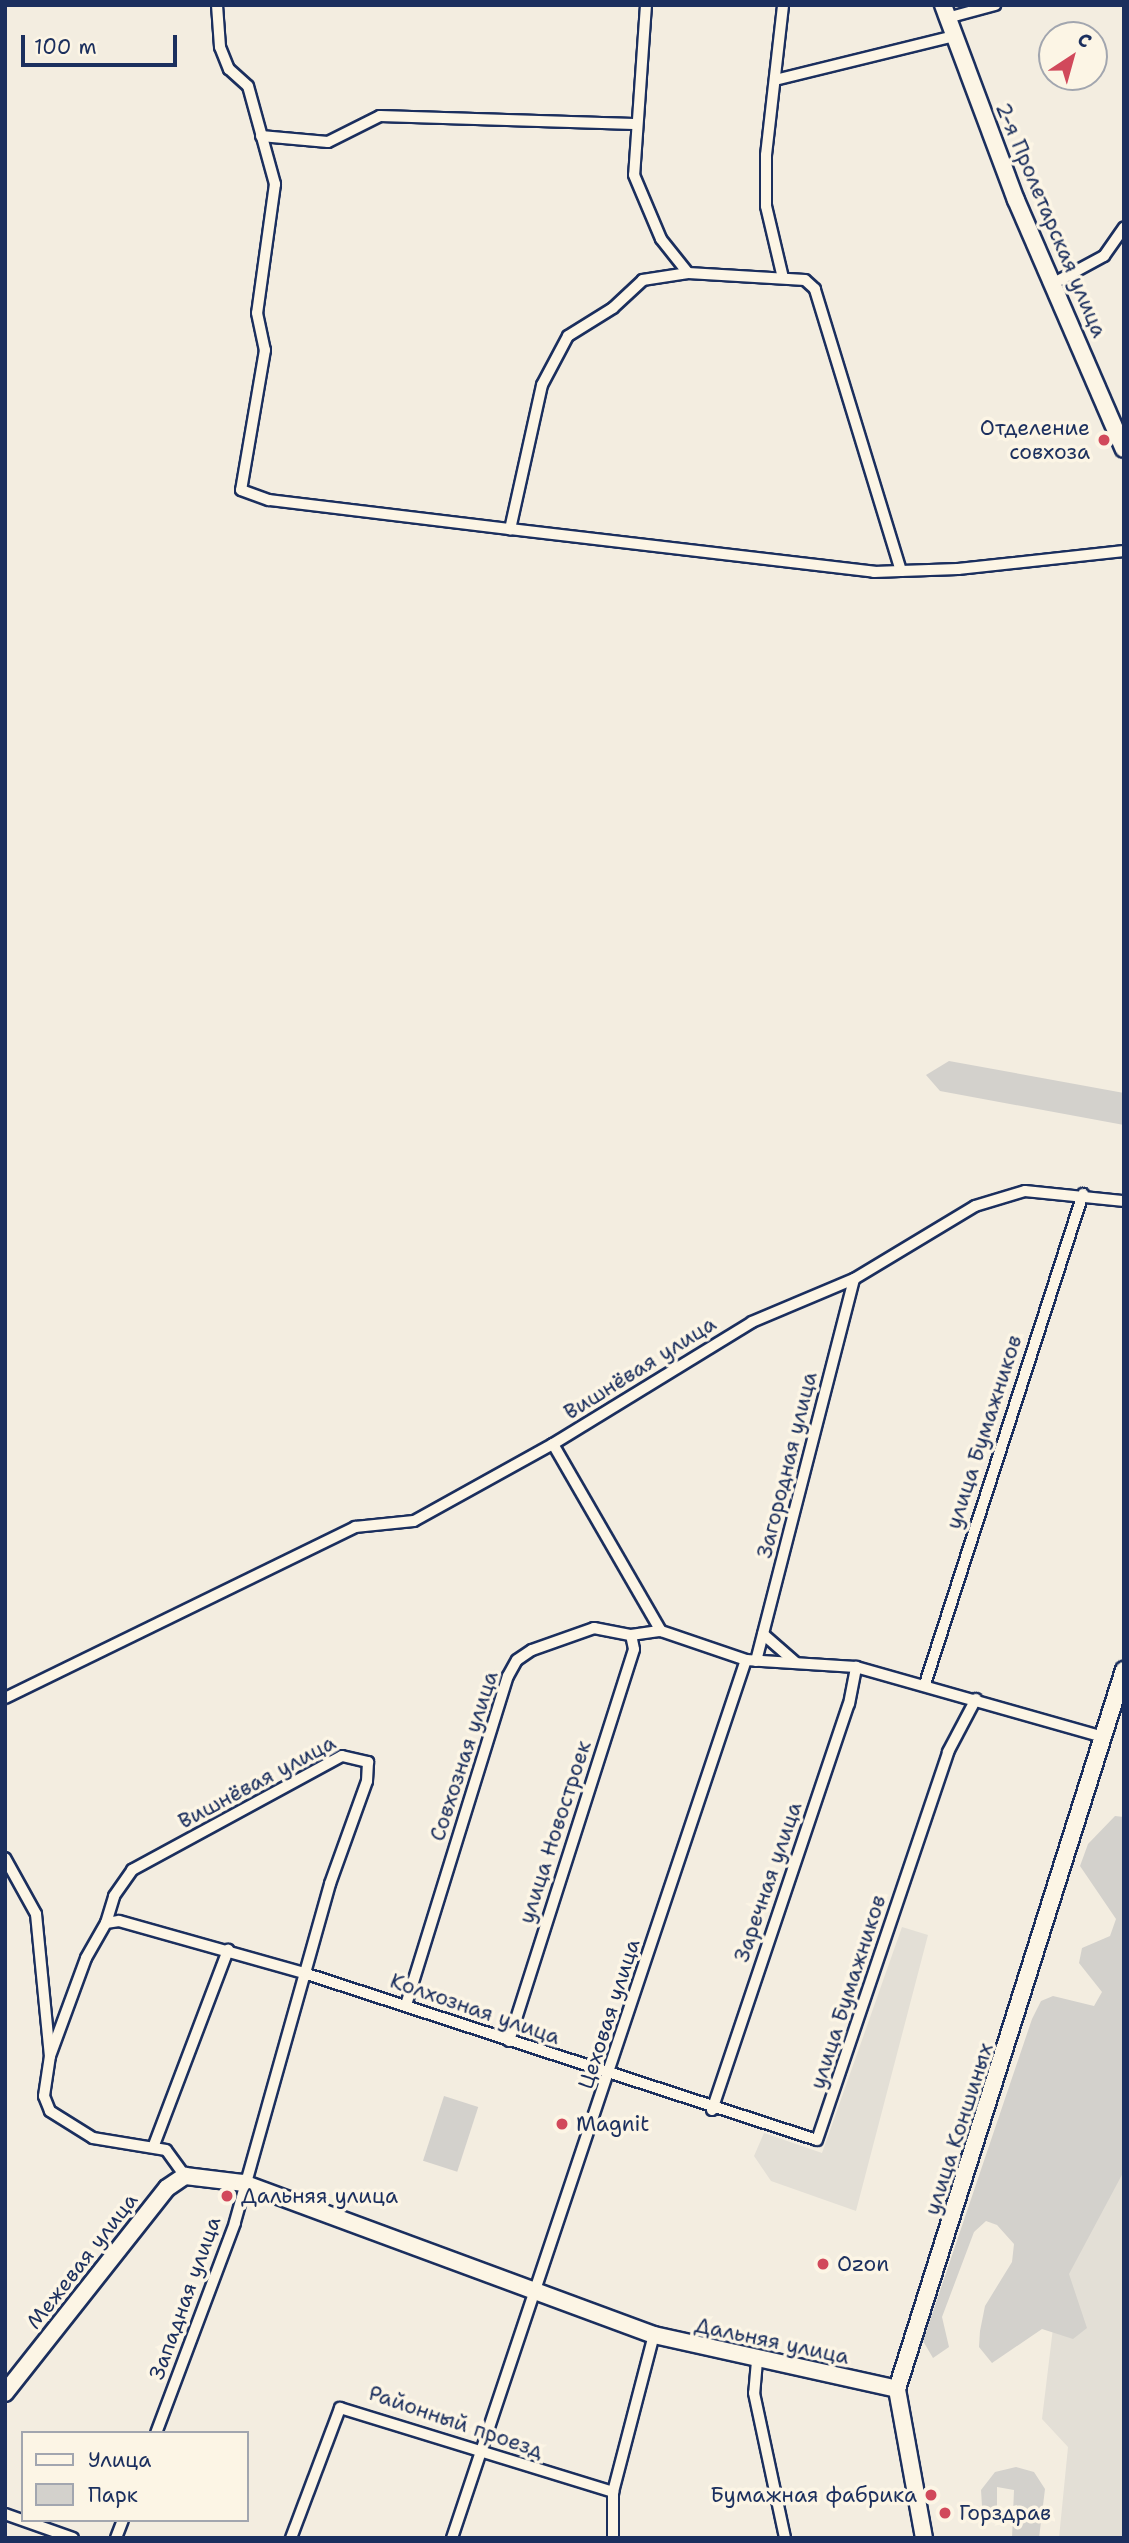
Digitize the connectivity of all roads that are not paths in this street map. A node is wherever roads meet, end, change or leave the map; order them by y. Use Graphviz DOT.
graph roads {
  1 [pos="217,5"];
  2 [pos="646,5"];
  3 [pos="783,5"];
  4 [pos="995,5"];
  5 [pos="945,12"];
  6 [pos="954,36"];
  7 [pos="775,80"];
  8 [pos="634,124"];
  9 [pos="261,136"];
  10 [pos="1124,227"];
  11 [pos="688,273"];
  12 [pos="783,278"];
  13 [pos="1054,283"];
  14 [pos="1124,449"];
  15 [pos="510,529"];
  16 [pos="1124,551"];
  17 [pos="901,571"];
  18 [pos="1083,1194"];
  19 [pos="1124,1201"];
  20 [pos="854,1279"];
  21 [pos="553,1444"];
  22 [pos="661,1631"];
  23 [pos="763,1634"];
  24 [pos="631,1635"];
  25 [pos="751,1661"];
  26 [pos="798,1664"];
  27 [pos="856,1667"];
  28 [pos="1124,1670"];
  29 [pos="925,1684"];
  30 [pos="5,1698"];
  31 [pos="976,1699"];
  32 [pos="1103,1737"];
  33 [pos="5,1858"];
  34 [pos="106,1923"];
  35 [pos="228,1950"];
  36 [pos="307,1973"];
  37 [pos="406,2005"];
  38 [pos="509,2041"];
  39 [pos="50,2056"];
  40 [pos="609,2076"];
  41 [pos="712,2110"];
  42 [pos="817,2140"];
  43 [pos="154,2145"];
  44 [pos="186,2176"];
  45 [pos="243,2183"];
  46 [pos="534,2291"];
  47 [pos="654,2335"];
  48 [pos="757,2361"];
  49 [pos="897,2389"];
  50 [pos="5,2393"];
  51 [pos="157,2431"];
  52 [pos="482,2454"];
  53 [pos="613,2492"];
  54 [pos="28,2522"];
  55 [pos="73,2538"];
  56 [pos="291,2538"];
  57 [pos="452,2538"];
  58 [pos="613,2538"];
  59 [pos="785,2538"];
  60 [pos="925,2538"];
  1 -- 9 [label="street"];
  2 -- 8 [label="street"];
  3 -- 7 [label="street"];
  4 -- 5 [label="street"];
  5 -- 6 [label="main road, 2-я Пролетарская улица"];
  6 -- 7 [label="street"];
  6 -- 13 [label="main road, 2-я Пролетарская улица"];
  7 -- 12 [label="street"];
  8 -- 9 [label="street"];
  8 -- 11 [label="street"];
  9 -- 15 [label="street"];
  10 -- 13 [label="street"];
  11 -- 12 [label="street"];
  11 -- 15 [label="street"];
  12 -- 17 [label="street"];
  13 -- 14 [label="main road, 2-я Пролетарская улица"];
  15 -- 17 [label="street"];
  16 -- 17 [label="street"];
  18 -- 19 [label="street, Вишнёвая улица"];
  18 -- 20 [label="street, Вишнёвая улица"];
  18 -- 29 [label="street, улица Бумажников"];
  20 -- 21 [label="street, Вишнёвая улица"];
  20 -- 23 [label="street, Загородная улица"];
  21 -- 22 [label="street"];
  21 -- 30 [label="street, Вишнёвая улица"];
  22 -- 24 [label="street, Совхозная улица"];
  22 -- 25 [label="street, Совхозная улица"];
  23 -- 25 [label="street, Загородная улица"];
  23 -- 26 [label="street"];
  24 -- 37 [label="street, Совхозная улица"];
  24 -- 38 [label="street, улица Новостроек"];
  25 -- 26 [label="street, Совхозная улица"];
  25 -- 40 [label="street, Цеховая улица"];
  26 -- 27 [label="street, Совхозная улица"];
  27 -- 29 [label="street, Совхозная улица"];
  27 -- 41 [label="street, Заречная улица"];
  28 -- 32 [label="main road"];
  29 -- 31 [label="street, Совхозная улица"];
  31 -- 32 [label="street, Совхозная улица"];
  31 -- 42 [label="street, улица Бумажников"];
  32 -- 49 [label="main road, улица Коншиных"];
  33 -- 39 [label="street"];
  34 -- 35 [label="street, Колхозная улица"];
  34 -- 36 [label="street, Вишнёвая улица"];
  34 -- 39 [label="street"];
  35 -- 36 [label="street, Колхозная улица"];
  35 -- 43 [label="street"];
  36 -- 37 [label="street, Колхозная улица"];
  36 -- 45 [label="street, Западная улица"];
  37 -- 38 [label="street, Колхозная улица"];
  38 -- 40 [label="street, Колхозная улица"];
  39 -- 43 [label="street"];
  40 -- 41 [label="street, Колхозная улица"];
  40 -- 46 [label="street, Цеховая улица"];
  41 -- 42 [label="street, Колхозная улица"];
  43 -- 44 [label="street"];
  44 -- 45 [label="main road, Дальняя улица"];
  44 -- 50 [label="main road, Межевая улица"];
  45 -- 46 [label="main road, Дальняя улица"];
  45 -- 51 [label="street, Западная улица"];
  46 -- 47 [label="main road, Дальняя улица"];
  46 -- 52 [label="street, Цеховая улица"];
  47 -- 48 [label="main road, Дальняя улица"];
  47 -- 53 [label="street"];
  48 -- 49 [label="main road, Дальняя улица"];
  48 -- 59 [label="street"];
  49 -- 60 [label="main road, улица Коншиных"];
  52 -- 53 [label="street, Районный проезд"];
  52 -- 56 [label="street, Районный проезд"];
  52 -- 57 [label="street, Цеховая улица"];
  53 -- 58 [label="street"];
  54 -- 55 [label="street"];
}
